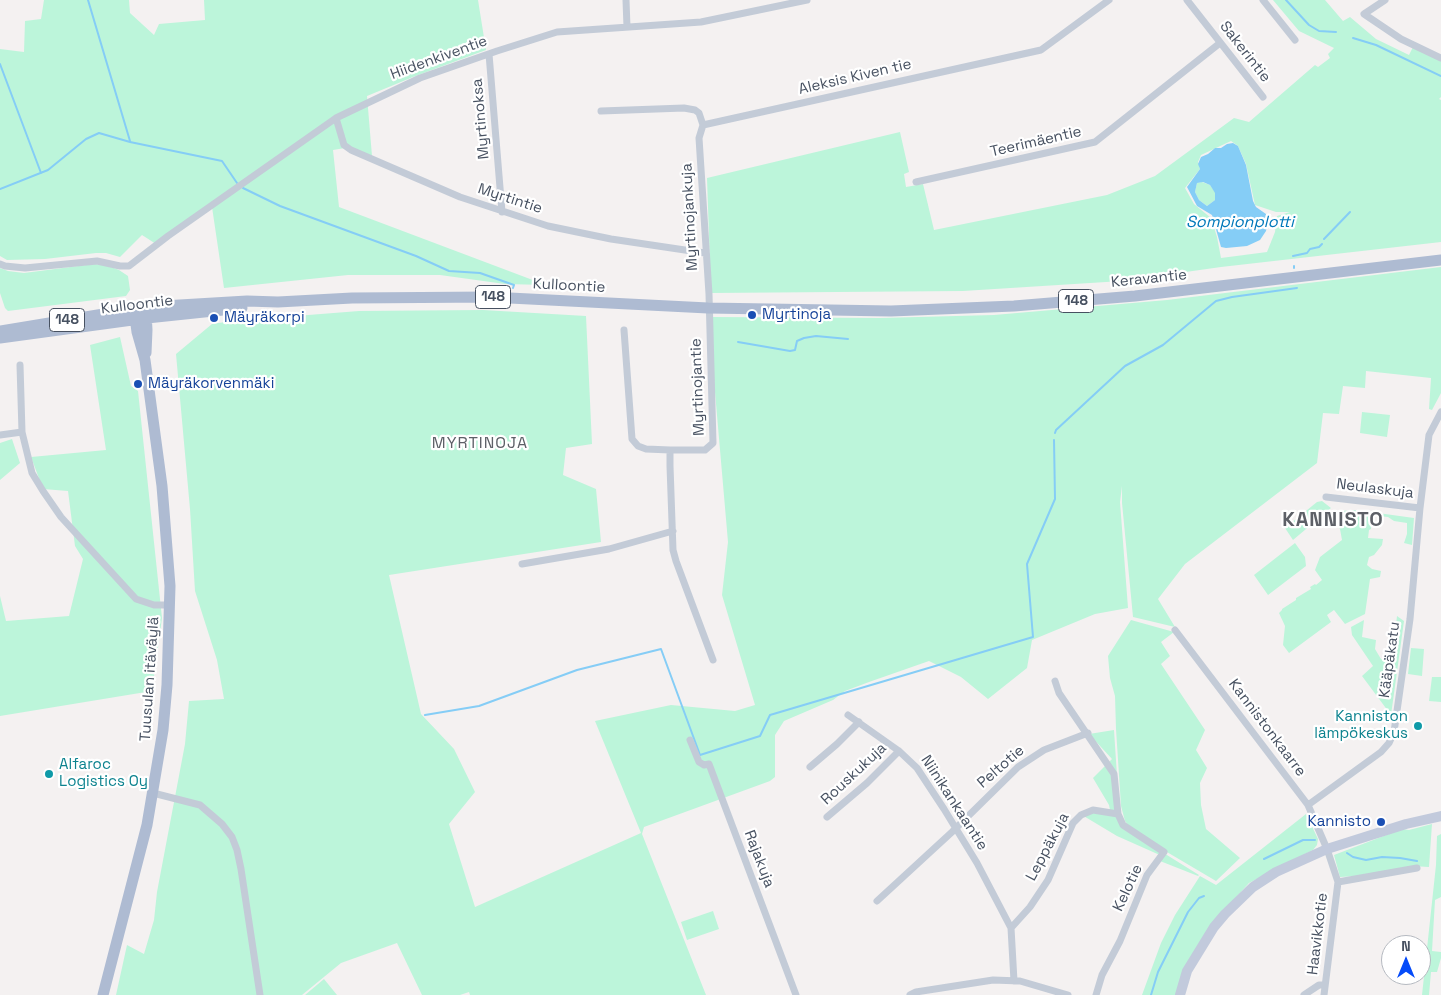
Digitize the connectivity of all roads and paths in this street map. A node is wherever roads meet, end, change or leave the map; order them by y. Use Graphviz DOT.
graph roads {
  1 [pos="626,0"];
  2 [pos="807,0"];
  3 [pos="1109,0"];
  4 [pos="1187,0"];
  5 [pos="1263,0"];
  6 [pos="1385,0"];
  7 [pos="627,27"];
  8 [pos="1295,40"];
  9 [pos="1220,43"];
  10 [pos="489,54"];
  11 [pos="1441,58"];
  12 [pos="1263,97"];
  13 [pos="601,111"];
  14 [pos="336,118"];
  15 [pos="702,125"];
  16 [pos="916,182"];
  17 [pos="502,212"];
  18 [pos="706,253"];
  19 [pos="1441,260"];
  20 [pos="0,264"];
  21 [pos="708,308"];
  22 [pos="146,313"];
  23 [pos="134,315"];
  24 [pos="624,330"];
  25 [pos="0,331"];
  26 [pos="0,338"];
  27 [pos="145,360"];
  28 [pos="20,365"];
  29 [pos="1441,412"];
  30 [pos="22,432"];
  31 [pos="0,435"];
  32 [pos="670,450"];
  33 [pos="1326,497"];
  34 [pos="1420,508"];
  35 [pos="673,531"];
  36 [pos="522,564"];
  37 [pos="170,606"];
  38 [pos="1175,630"];
  39 [pos="713,660"];
  40 [pos="1055,681"];
  41 [pos="848,715"];
  42 [pos="859,722"];
  43 [pos="1088,733"];
  44 [pos="690,740"];
  45 [pos="899,751"];
  46 [pos="810,766"];
  47 [pos="153,793"];
  48 [pos="1308,805"];
  49 [pos="1118,814"];
  50 [pos="1441,816"];
  51 [pos="827,817"];
  52 [pos="956,828"];
  53 [pos="1327,849"];
  54 [pos="1417,868"];
  55 [pos="1338,882"];
  56 [pos="878,900"];
  57 [pos="1011,928"];
  58 [pos="1014,981"];
  59 [pos="1325,985"];
  60 [pos="1054,993"];
  61 [pos="914,994"];
  62 [pos="103,995"];
  63 [pos="260,995"];
  64 [pos="796,995"];
  65 [pos="1068,995"];
  66 [pos="1096,995"];
  67 [pos="1180,995"];
  68 [pos="1304,995"];
  69 [pos="1324,995"];
  1 -- 7 [label="street"];
  2 -- 7 [label="street, Hiidenkiventie"];
  3 -- 15 [label="street, Aleksis Kiven tie"];
  4 -- 9 [label="street, Sakerintie"];
  5 -- 8 [label="street"];
  6 -- 11 [label="street"];
  7 -- 10 [label="street, Hiidenkiventie"];
  9 -- 12 [label="street, Sakerintie"];
  9 -- 16 [label="street, Teerimäentie"];
  10 -- 14 [label="street, Hiidenkiventie"];
  10 -- 17 [label="street, Myrtinoksa"];
  13 -- 15 [label="street"];
  14 -- 17 [label="street, Myrtintie"];
  14 -- 20 [label="street, Hiidenkiventie"];
  15 -- 18 [label="street, Myrtinojankuja"];
  17 -- 18 [label="street, Myrtintie"];
  18 -- 21 [label="street, Myrtinojankuja"];
  19 -- 21 [label="main road, Keravantie / 148"];
  21 -- 22 [label="main road, Kulloontie / 148"];
  21 -- 32 [label="street, Myrtinojantie"];
  22 -- 23 [label="main road, Kulloontie / 148"];
  22 -- 27 [label="main road, Tuusulan itäväylä"];
  23 -- 25 [label="main road, Kulloontie / 148"];
  23 -- 26 [label="main road, Kulloontie / 148"];
  23 -- 27 [label="main road, Tuusulan itäväylä"];
  24 -- 32 [label="street"];
  27 -- 37 [label="main road, Tuusulan itäväylä"];
  28 -- 30 [label="street"];
  29 -- 34 [label="street, Kääpäkatu"];
  30 -- 31 [label="street"];
  30 -- 37 [label="street"];
  32 -- 35 [label="street"];
  33 -- 34 [label="street, Neulaskuja"];
  34 -- 48 [label="street, Kääpäkatu"];
  35 -- 36 [label="street"];
  35 -- 39 [label="street"];
  37 -- 47 [label="main road, Tuusulan itäväylä"];
  38 -- 48 [label="street, Kannistonkaarre"];
  40 -- 43 [label="street"];
  41 -- 42 [label="street, Niinikankaantie"];
  42 -- 45 [label="street, Niinikankaantie"];
  42 -- 46 [label="street"];
  43 -- 49 [label="street"];
  43 -- 52 [label="street, Peltotie"];
  44 -- 64 [label="street, Rajakuja"];
  45 -- 51 [label="street, Rouskukuja"];
  45 -- 52 [label="street, Niinikankaantie"];
  47 -- 62 [label="main road, Tuusulan itäväylä"];
  47 -- 63 [label="street"];
  48 -- 53 [label="street, Kannistonkaarre"];
  49 -- 57 [label="street, Leppäkuja"];
  49 -- 66 [label="street, Kelotie"];
  50 -- 53 [label="street"];
  52 -- 56 [label="street, Peltotie"];
  52 -- 57 [label="street, Niinikankaantie"];
  53 -- 55 [label="street, Haavikkotie"];
  53 -- 67 [label="street"];
  54 -- 55 [label="street"];
  55 -- 59 [label="street, Haavikkotie"];
  57 -- 58 [label="street"];
  58 -- 60 [label="street"];
  58 -- 61 [label="street"];
  59 -- 68 [label="street"];
  59 -- 69 [label="street, Haavikkotie"];
  60 -- 65 [label="street"];
}
